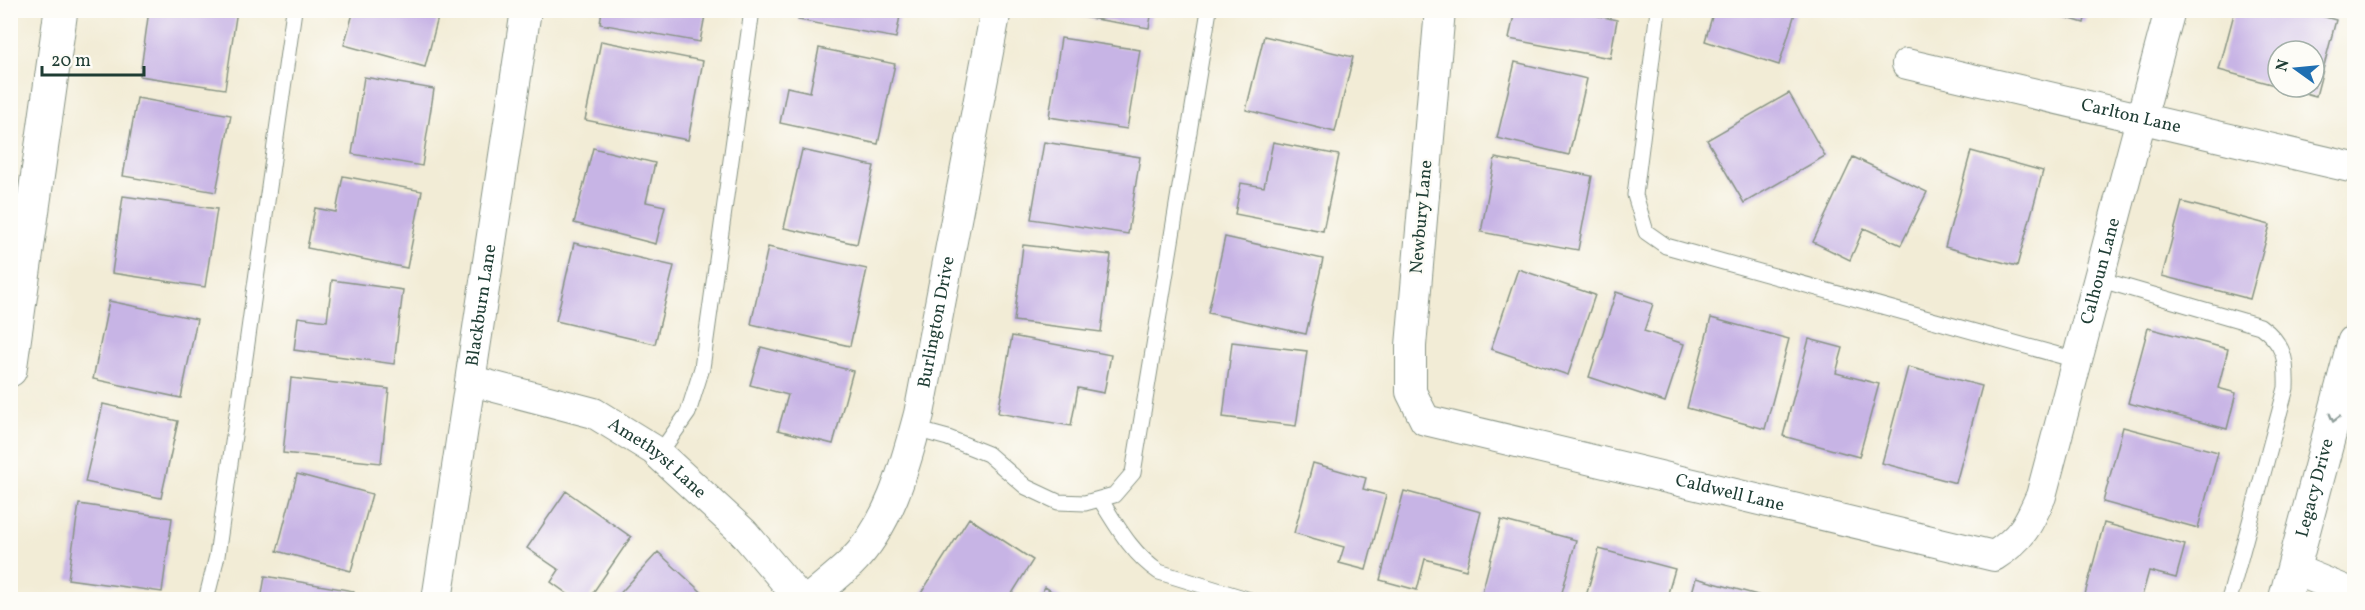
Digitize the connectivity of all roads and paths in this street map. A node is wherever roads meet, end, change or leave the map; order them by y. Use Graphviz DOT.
graph roads {
  1 [pos="61,10"];
  2 [pos="294,10"];
  3 [pos="526,10"];
  4 [pos="752,10"];
  5 [pos="996,10"];
  6 [pos="1209,10"];
  7 [pos="1440,10"];
  8 [pos="1659,10"];
  9 [pos="2170,10"];
  10 [pos="1907,64"];
  11 [pos="2141,119"];
  12 [pos="2355,168"];
  13 [pos="2098,279"];
  14 [pos="2355,342"];
  15 [pos="2076,360"];
  16 [pos="10,370"];
  17 [pos="472,381"];
  18 [pos="1425,420"];
  19 [pos="915,429"];
  20 [pos="658,454"];
  21 [pos="1100,499"];
  22 [pos="2026,530"];
  23 [pos="2289,584"];
  24 [pos="2355,594"];
  25 [pos="206,600"];
  26 [pos="437,600"];
  27 [pos="801,600"];
  28 [pos="808,600"];
  29 [pos="1250,600"];
  30 [pos="2229,600"];
  1 -- 16 [label="street"];
  2 -- 25 [label="lane"];
  3 -- 17 [label="street, Blackburn Lane"];
  4 -- 20 [label="lane"];
  5 -- 19 [label="street, Burlington Drive"];
  6 -- 21 [label="lane"];
  7 -- 18 [label="street, Newbury Lane"];
  8 -- 15 [label="lane"];
  9 -- 11 [label="street, Calhoun Lane"];
  10 -- 11 [label="street, Carlton Lane"];
  11 -- 12 [label="street, Carlton Lane"];
  11 -- 13 [label="street, Calhoun Lane"];
  13 -- 15 [label="street, Calhoun Lane"];
  13 -- 30 [label="lane"];
  14 -- 23 [label="street, Legacy Drive, one-way"];
  15 -- 22 [label="street, Calhoun Lane"];
  17 -- 20 [label="street, Amethyst Lane"];
  17 -- 26 [label="street, Blackburn Lane"];
  18 -- 22 [label="street, Caldwell Lane"];
  19 -- 21 [label="lane"];
  19 -- 28 [label="street, Burlington Drive"];
  20 -- 27 [label="street, Amethyst Lane"];
  21 -- 29 [label="lane"];
  23 -- 24 [label="street"];
}
